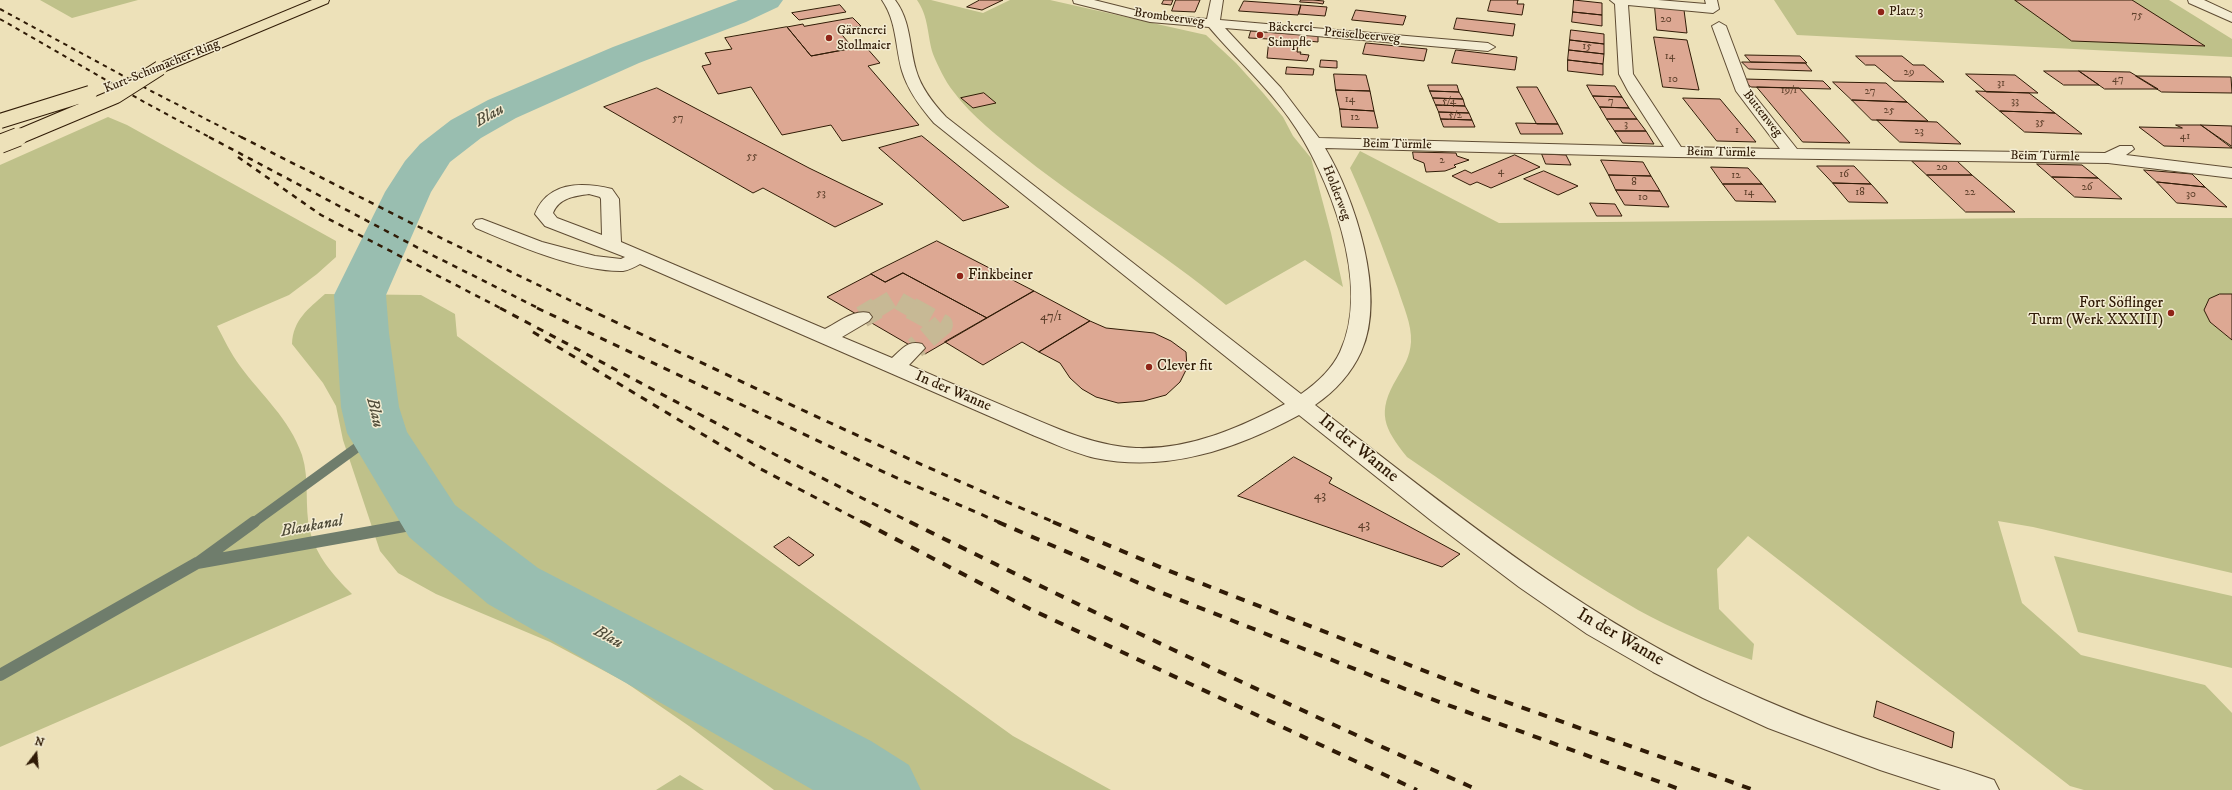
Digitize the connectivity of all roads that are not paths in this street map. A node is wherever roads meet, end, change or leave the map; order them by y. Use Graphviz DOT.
graph roads {
  1 [pos="323,0"];
  2 [pos="888,0"];
  3 [pos="1079,0"];
  4 [pos="1217,0"];
  5 [pos="1616,0"];
  6 [pos="1621,0"];
  7 [pos="2194,0"];
  8 [pos="1712,4"];
  9 [pos="2232,18"];
  10 [pos="1212,23"];
  11 [pos="1719,26"];
  12 [pos="1488,47"];
  13 [pos="156,70"];
  14 [pos="0,121"];
  15 [pos="0,132"];
  16 [pos="1313,143"];
  17 [pos="0,144"];
  18 [pos="2126,149"];
  19 [pos="1676,152"];
  20 [pos="1793,154"];
  21 [pos="2108,158"];
  22 [pos="2232,172"];
  23 [pos="482,224"];
  24 [pos="612,245"];
  25 [pos="640,257"];
  26 [pos="862,317"];
  27 [pos="827,337"];
  28 [pos="915,348"];
  29 [pos="894,367"];
  30 [pos="1303,405"];
  31 [pos="1983,790"];
  1 -- 13 [label="main road, Kurt-Schumacher-Ring"];
  2 -- 30 [label="street, In der Wanne"];
  3 -- 10 [label="street, Brombeerweg"];
  4 -- 10 [label="street"];
  5 -- 6 [label="street"];
  6 -- 8 [label="street"];
  6 -- 19 [label="street"];
  7 -- 9 [label="street"];
  10 -- 12 [label="street, Preiselbeerweg"];
  10 -- 16 [label="street, Holderweg"];
  11 -- 20 [label="street, Buttenweg"];
  13 -- 14 [label="main road, bridge"];
  13 -- 15 [label="main road, Kurt-Schumacher-Ring"];
  13 -- 17 [label="main road, bridge"];
  16 -- 19 [label="street, Beim Türmle"];
  16 -- 30 [label="street, Holderweg"];
  18 -- 21 [label="street, Beim Türmle"];
  19 -- 20 [label="street, Beim Türmle"];
  20 -- 21 [label="street, Beim Türmle"];
  21 -- 22 [label="street"];
  23 -- 25 [label="street"];
  24 -- 25 [label="street, In der Wanne"];
  25 -- 27 [label="street, In der Wanne"];
  26 -- 27 [label="street"];
  27 -- 29 [label="street, In der Wanne"];
  28 -- 29 [label="street"];
  29 -- 30 [label="street, In der Wanne"];
  30 -- 31 [label="street, In der Wanne"];
}
